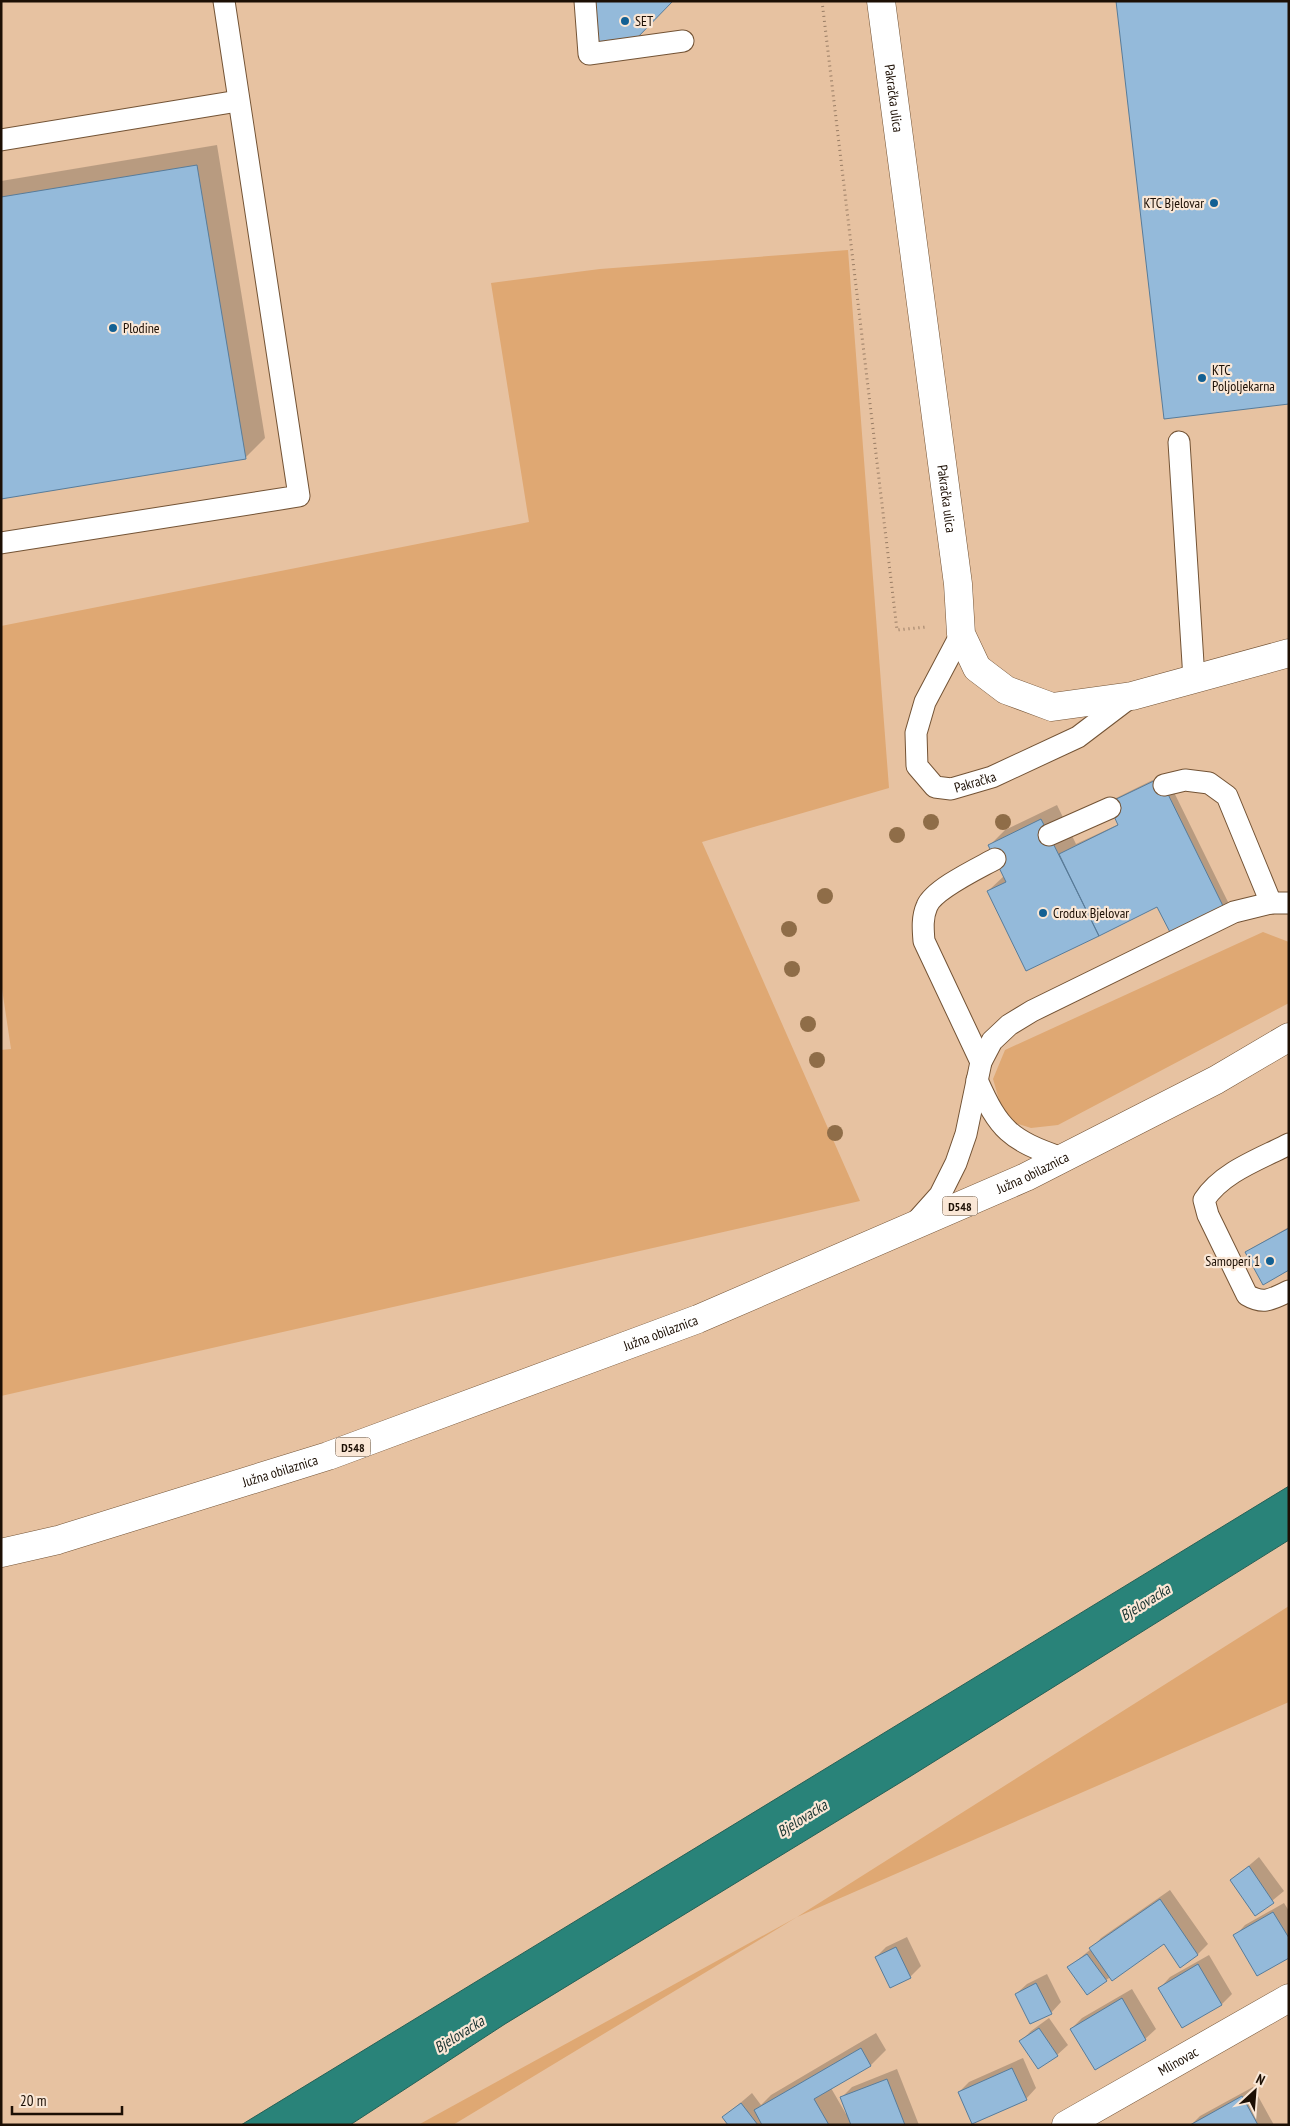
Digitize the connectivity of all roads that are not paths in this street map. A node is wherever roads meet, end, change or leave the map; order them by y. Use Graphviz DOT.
graph roads {
  1 [pos="224,1"];
  2 [pos="585,1"];
  3 [pos="881,1"];
  4 [pos="683,41"];
  5 [pos="238,101"];
  6 [pos="1,140"];
  7 [pos="1179,442"];
  8 [pos="1,543"];
  9 [pos="961,634"];
  10 [pos="1289,654"];
  11 [pos="1194,679"];
  12 [pos="1132,696"];
  13 [pos="1164,785"];
  14 [pos="1110,808"];
  15 [pos="1049,836"];
  16 [pos="995,859"];
  17 [pos="1280,903"];
  18 [pos="1289,1037"];
  19 [pos="979,1071"];
  20 [pos="1289,1144"];
  21 [pos="1062,1158"];
  22 [pos="911,1227"];
  23 [pos="1289,1291"];
  24 [pos="1,1553"];
  25 [pos="1289,1998"];
  26 [pos="1066,2125"];
  1 -- 5 [label="lane"];
  2 -- 4 [label="lane"];
  3 -- 9 [label="main road, Pakračka ulica"];
  5 -- 6 [label="lane"];
  5 -- 8 [label="lane"];
  7 -- 11 [label="lane"];
  9 -- 12 [label="main road, Pakračka ulica"];
  9 -- 12 [label="lane, Pakračka"];
  10 -- 11 [label="main road, Pakračka ulica"];
  11 -- 12 [label="main road, Pakračka ulica"];
  13 -- 17 [label="lane"];
  14 -- 15 [label="lane"];
  16 -- 19 [label="lane"];
  17 -- 19 [label="lane"];
  18 -- 21 [label="main road, Južna obilaznica / D548"];
  19 -- 21 [label="lane"];
  19 -- 22 [label="lane"];
  20 -- 23 [label="lane"];
  21 -- 22 [label="main road, Južna obilaznica / D548"];
  22 -- 24 [label="main road, Južna obilaznica / D548"];
  25 -- 26 [label="main road, Mlinovac"];
}
